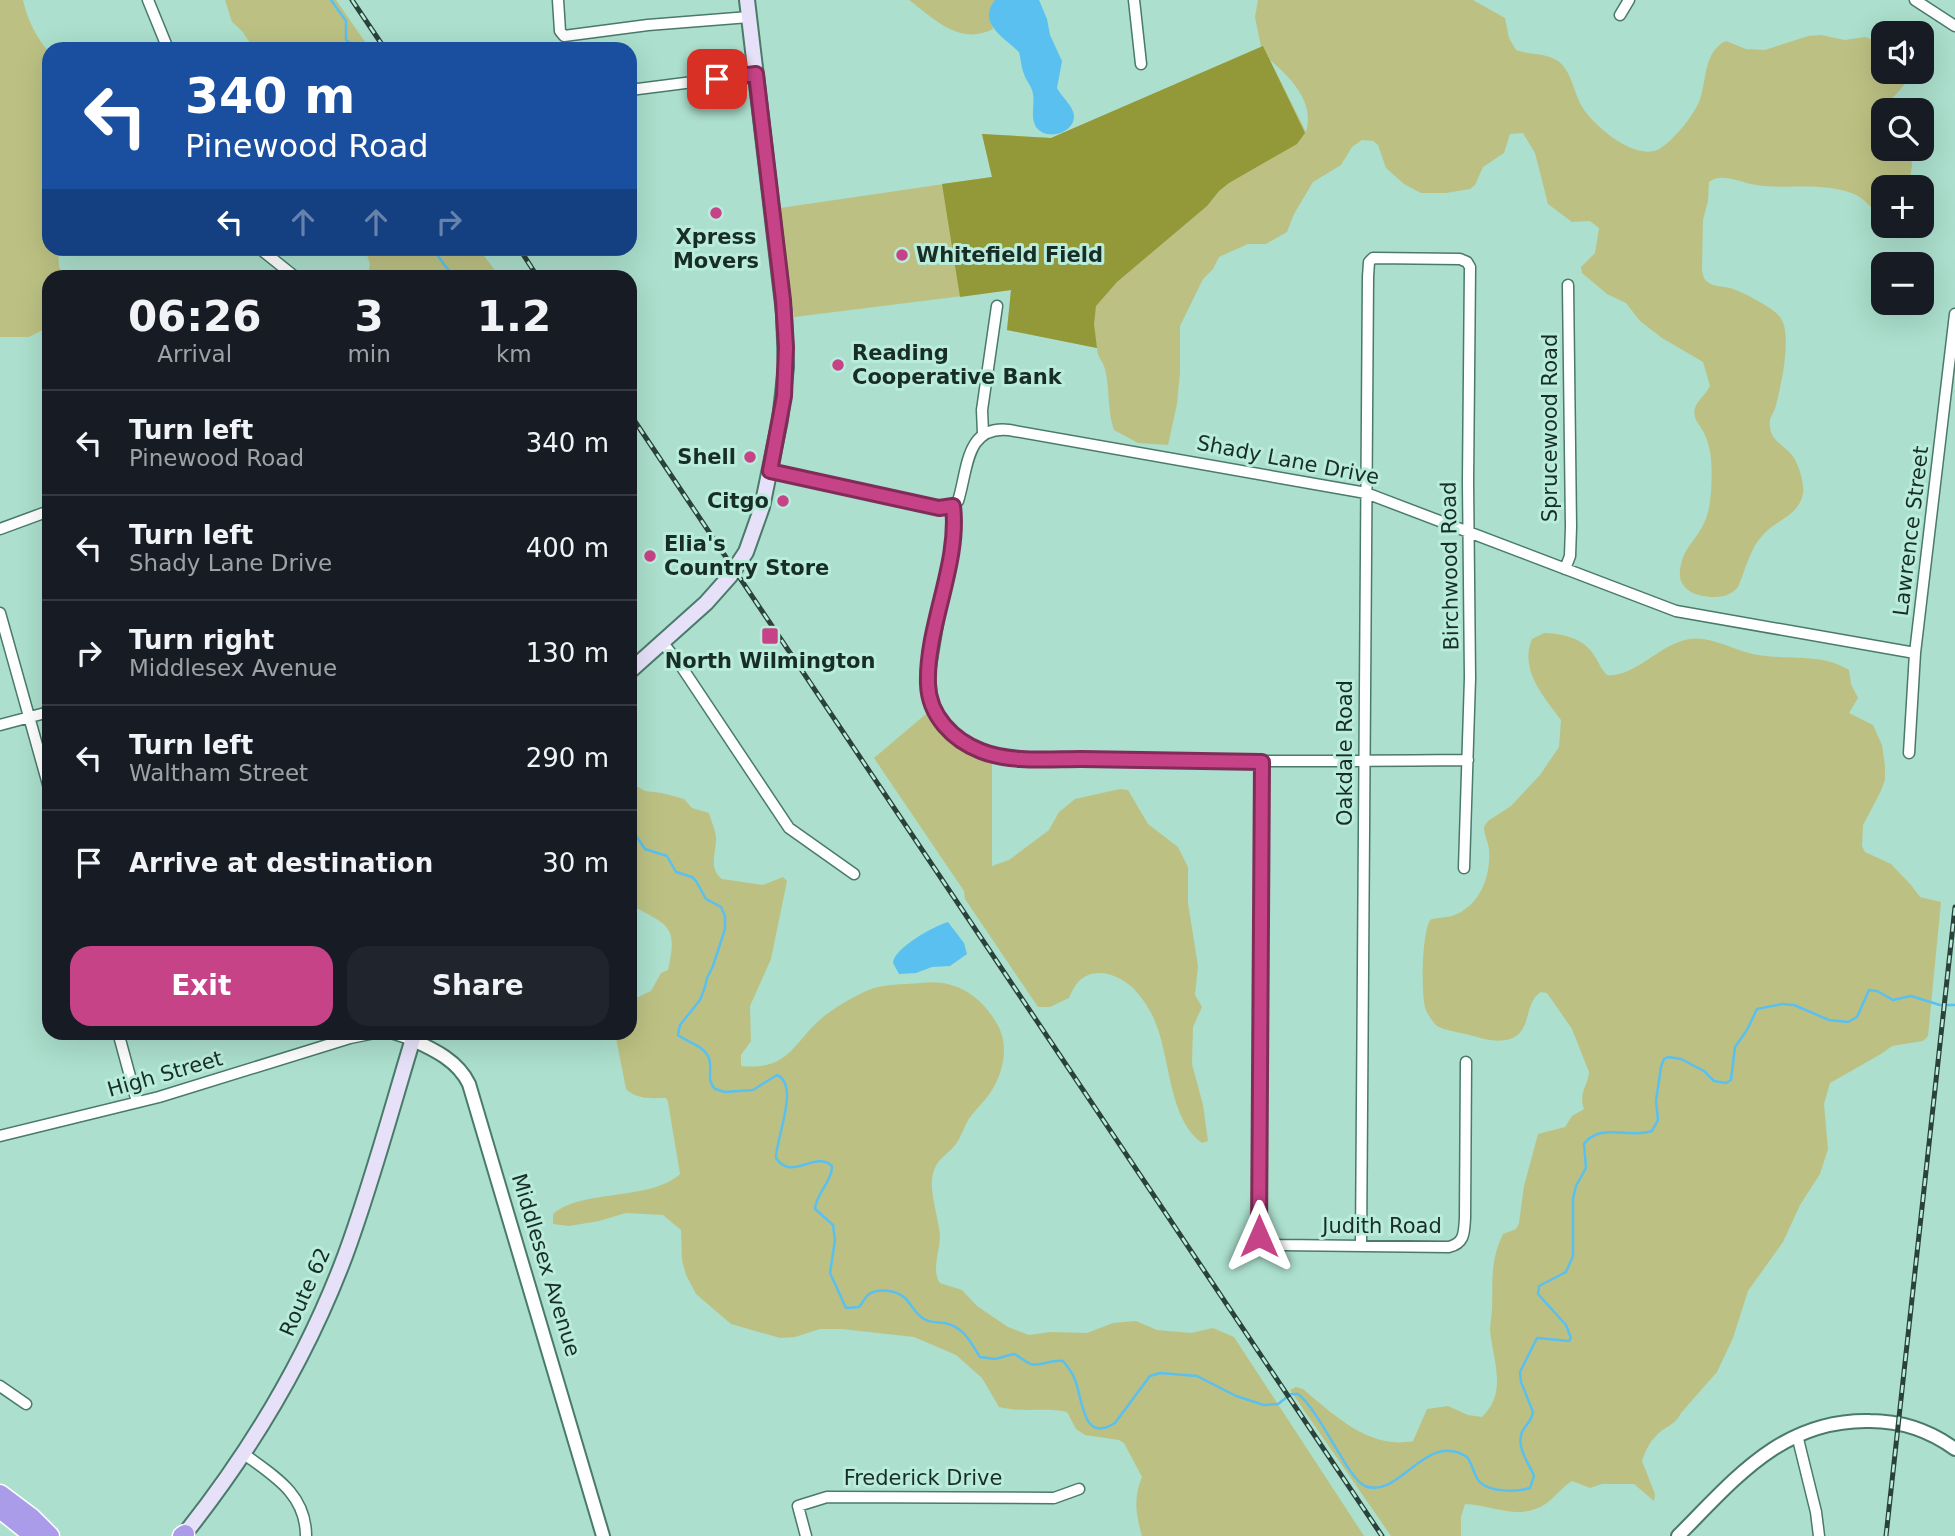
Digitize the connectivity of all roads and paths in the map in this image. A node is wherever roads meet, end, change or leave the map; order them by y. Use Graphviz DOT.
graph roads {
  1 [pos="148,0"];
  2 [pos="558,0"];
  3 [pos="747,0"];
  4 [pos="1133,0"];
  5 [pos="1629,0"];
  6 [pos="1915,0"];
  7 [pos="1620,16"];
  8 [pos="749,17"];
  9 [pos="1955,26"];
  10 [pos="165,42"];
  11 [pos="1141,64"];
  12 [pos="756,74"];
  13 [pos="637,89"];
  14 [pos="269,256"];
  15 [pos="1369,262"];
  16 [pos="287,270"];
  17 [pos="1568,285"];
  18 [pos="997,306"];
  19 [pos="1955,314"];
  20 [pos="983,433"];
  21 [pos="770,471"];
  22 [pos="1366,493"];
  23 [pos="953,506"];
  24 [pos="42,514"];
  25 [pos="0,529"];
  26 [pos="1469,533"];
  27 [pos="1565,569"];
  28 [pos="0,613"];
  29 [pos="663,643"];
  30 [pos="1915,653"];
  31 [pos="637,665"];
  32 [pos="42,714"];
  33 [pos="29,717"];
  34 [pos="0,725"];
  35 [pos="1909,753"];
  36 [pos="1468,760"];
  37 [pos="1262,762"];
  38 [pos="1363,762"];
  39 [pos="42,763"];
  40 [pos="1464,868"];
  41 [pos="854,874"];
  42 [pos="120,1040"];
  43 [pos="343,1040"];
  44 [pos="413,1040"];
  45 [pos="420,1040"];
  46 [pos="1466,1062"];
  47 [pos="138,1102"];
  48 [pos="0,1136"];
  49 [pos="1361,1245"];
  50 [pos="0,1386"];
  51 [pos="26,1404"];
  52 [pos="1797,1434"];
  53 [pos="1955,1450"];
  54 [pos="244,1454"];
  55 [pos="1079,1489"];
  56 [pos="0,1494"];
  57 [pos="0,1508"];
  58 [pos="32,1518"];
  59 [pos="184,1535"];
  60 [pos="34,1536"];
  61 [pos="50,1536"];
  62 [pos="58,1536"];
  63 [pos="306,1536"];
  64 [pos="603,1536"];
  65 [pos="806,1536"];
  66 [pos="1678,1536"];
  67 [pos="1819,1536"];
  1 -- 10 [label="street"];
  2 -- 8 [label="street"];
  3 -- 8 [label="main road"];
  4 -- 11 [label="street"];
  5 -- 7 [label="street"];
  6 -- 9 [label="street"];
  8 -- 12 [label="main road"];
  12 -- 13 [label="street"];
  12 -- 21 [label="main road"];
  14 -- 16 [label="street"];
  15 -- 22 [label="street, Oakdale Road"];
  15 -- 26 [label="street, Birchwood Road"];
  17 -- 27 [label="street, Sprucewood Road"];
  18 -- 20 [label="street"];
  19 -- 30 [label="street, Lawrence Street"];
  20 -- 22 [label="street, Shady Lane Drive"];
  20 -- 23 [label="street"];
  21 -- 23 [label="street"];
  21 -- 29 [label="main road"];
  22 -- 26 [label="street, Shady Lane Drive"];
  22 -- 38 [label="street, Oakdale Road"];
  23 -- 37 [label="street"];
  24 -- 25 [label="street"];
  26 -- 27 [label="street, Shady Lane Drive"];
  26 -- 36 [label="street, Birchwood Road"];
  27 -- 30 [label="street, Shady Lane Drive"];
  28 -- 33 [label="street"];
  29 -- 31 [label="main road"];
  29 -- 41 [label="street"];
  30 -- 35 [label="street, Lawrence Street"];
  32 -- 33 [label="street"];
  33 -- 34 [label="street"];
  33 -- 39 [label="street"];
  36 -- 38 [label="street"];
  36 -- 40 [label="street, Birchwood Road"];
  37 -- 38 [label="street"];
  37 -- 49 [label="street, Judith Road"];
  38 -- 49 [label="street, Oakdale Road"];
  42 -- 47 [label="street"];
  43 -- 47 [label="street, High Street"];
  44 -- 54 [label="main road, Route 62"];
  45 -- 64 [label="street, Middlesex Avenue"];
  46 -- 49 [label="street, Judith Road"];
  47 -- 48 [label="street, High Street"];
  50 -- 51 [label="street"];
  52 -- 53 [label="street"];
  52 -- 66 [label="street"];
  52 -- 67 [label="street"];
  54 -- 59 [label="main road, Route 62"];
  54 -- 63 [label="street"];
  55 -- 65 [label="street, Frederick Drive"];
  56 -- 58 [label="highway"];
  57 -- 60 [label="highway"];
  58 -- 61 [label="highway"];
  58 -- 62 [label="highway"];
}
